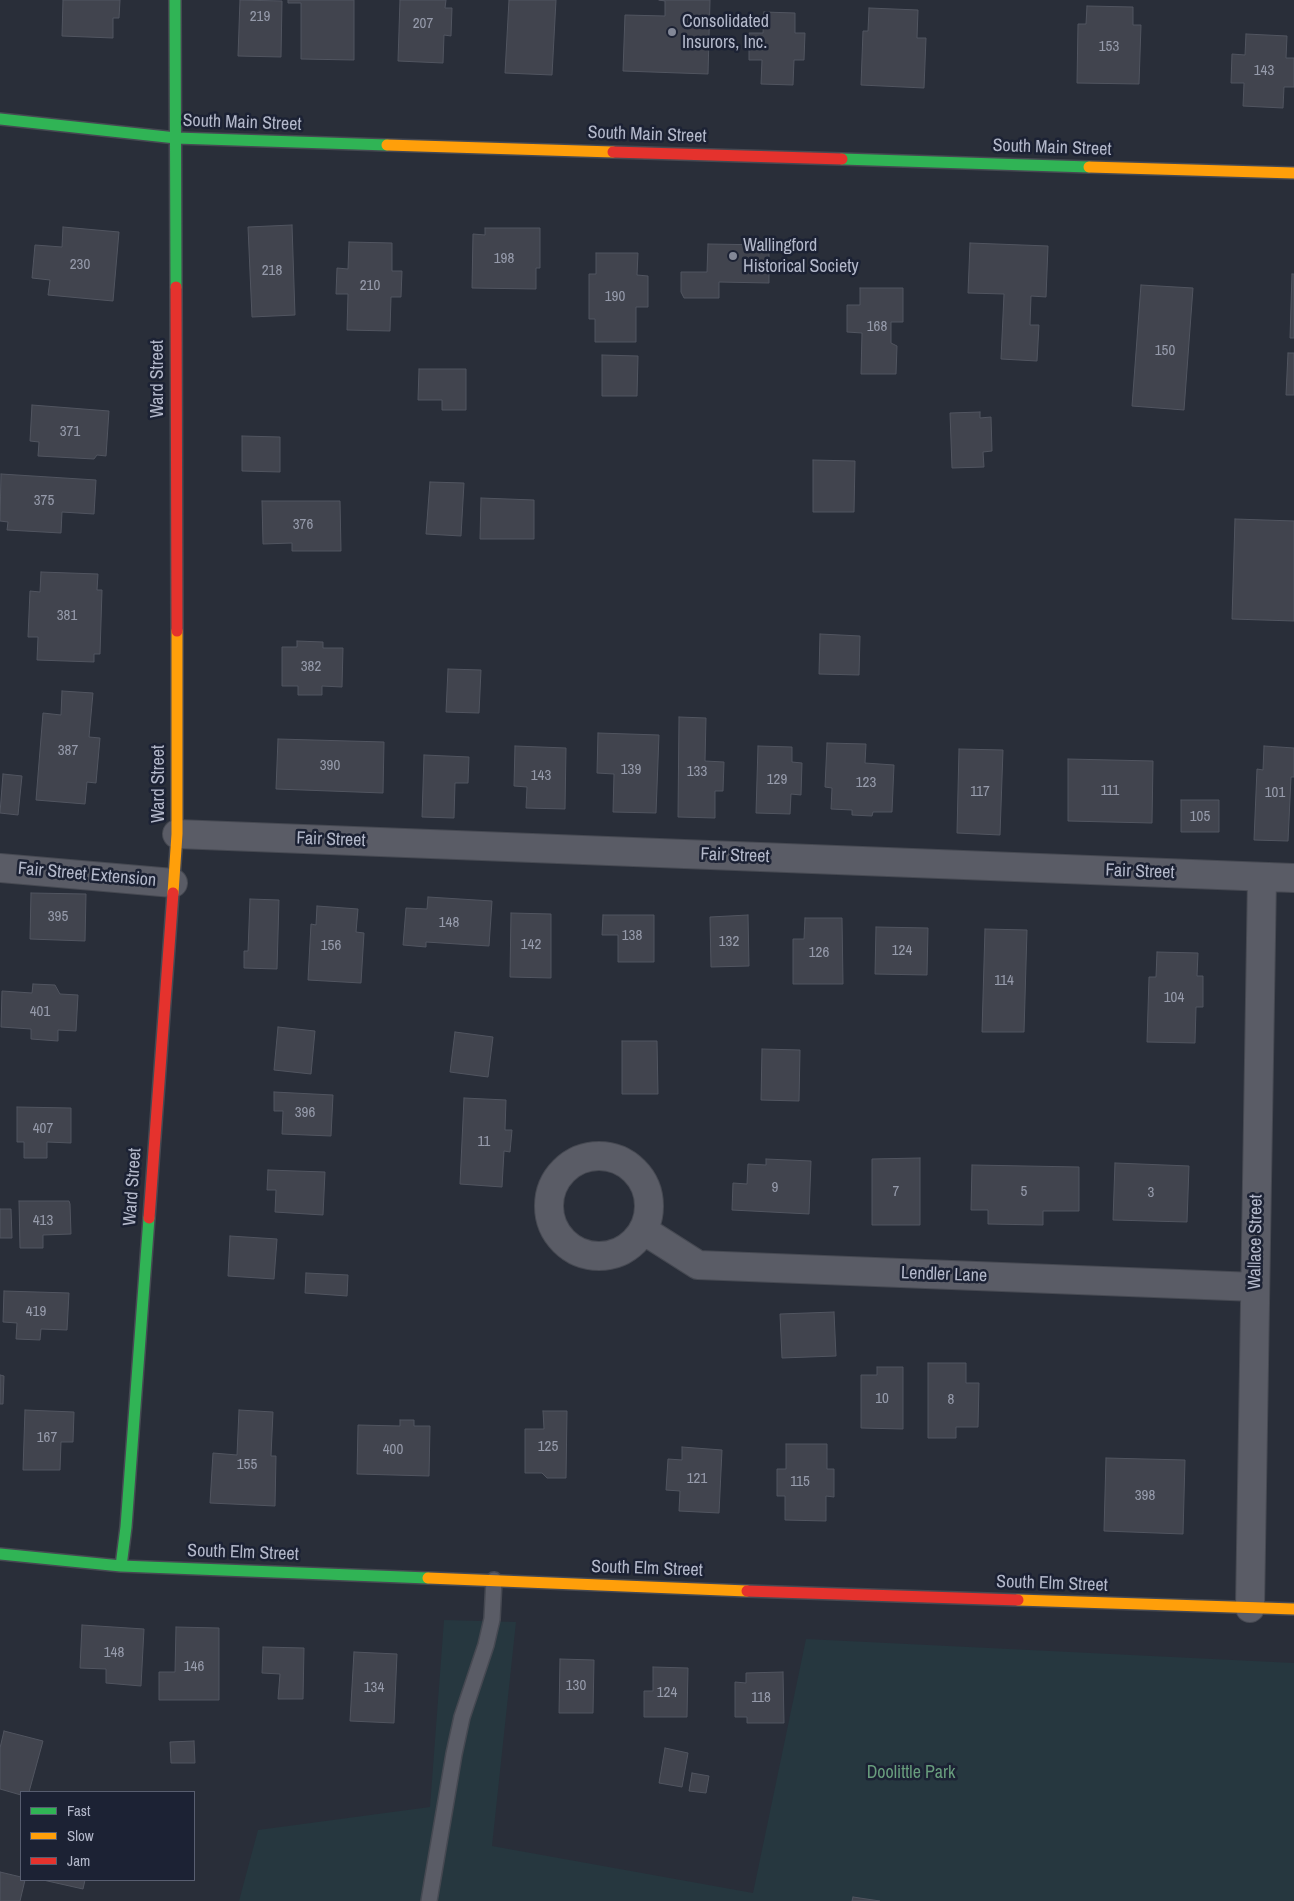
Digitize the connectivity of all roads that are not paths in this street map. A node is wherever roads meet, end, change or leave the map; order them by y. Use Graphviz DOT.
graph roads {
  1 [pos="175,0"];
  2 [pos="0,120"];
  3 [pos="176,138"];
  4 [pos="1294,173"];
  5 [pos="177,834"];
  6 [pos="0,868"];
  7 [pos="1262,877"];
  8 [pos="1294,878"];
  9 [pos="173,883"];
  10 [pos="642,1230"];
  11 [pos="1255,1287"];
  12 [pos="0,1554"];
  13 [pos="121,1566"];
  14 [pos="494,1580"];
  15 [pos="1250,1608"];
  16 [pos="1294,1609"];
  17 [pos="429,1901"];
  1 -- 3 [label="street, Ward Street"];
  2 -- 3 [label="street, South Main Street"];
  3 -- 4 [label="street, South Main Street"];
  3 -- 5 [label="street, Ward Street"];
  5 -- 7 [label="street, Fair Street"];
  5 -- 9 [label="street, Ward Street"];
  6 -- 9 [label="street, Fair Street Extension"];
  7 -- 8 [label="street, Fair Street"];
  7 -- 11 [label="street, Wallace Street"];
  9 -- 13 [label="street, Ward Street"];
  10 -- 11 [label="street, Lendler Lane"];
  11 -- 15 [label="street, Wallace Street"];
  12 -- 13 [label="street, South Elm Street"];
  13 -- 14 [label="street, South Elm Street"];
  14 -- 15 [label="street, South Elm Street"];
  14 -- 17 [label="lane"];
  15 -- 16 [label="street, South Elm Street"];
}
